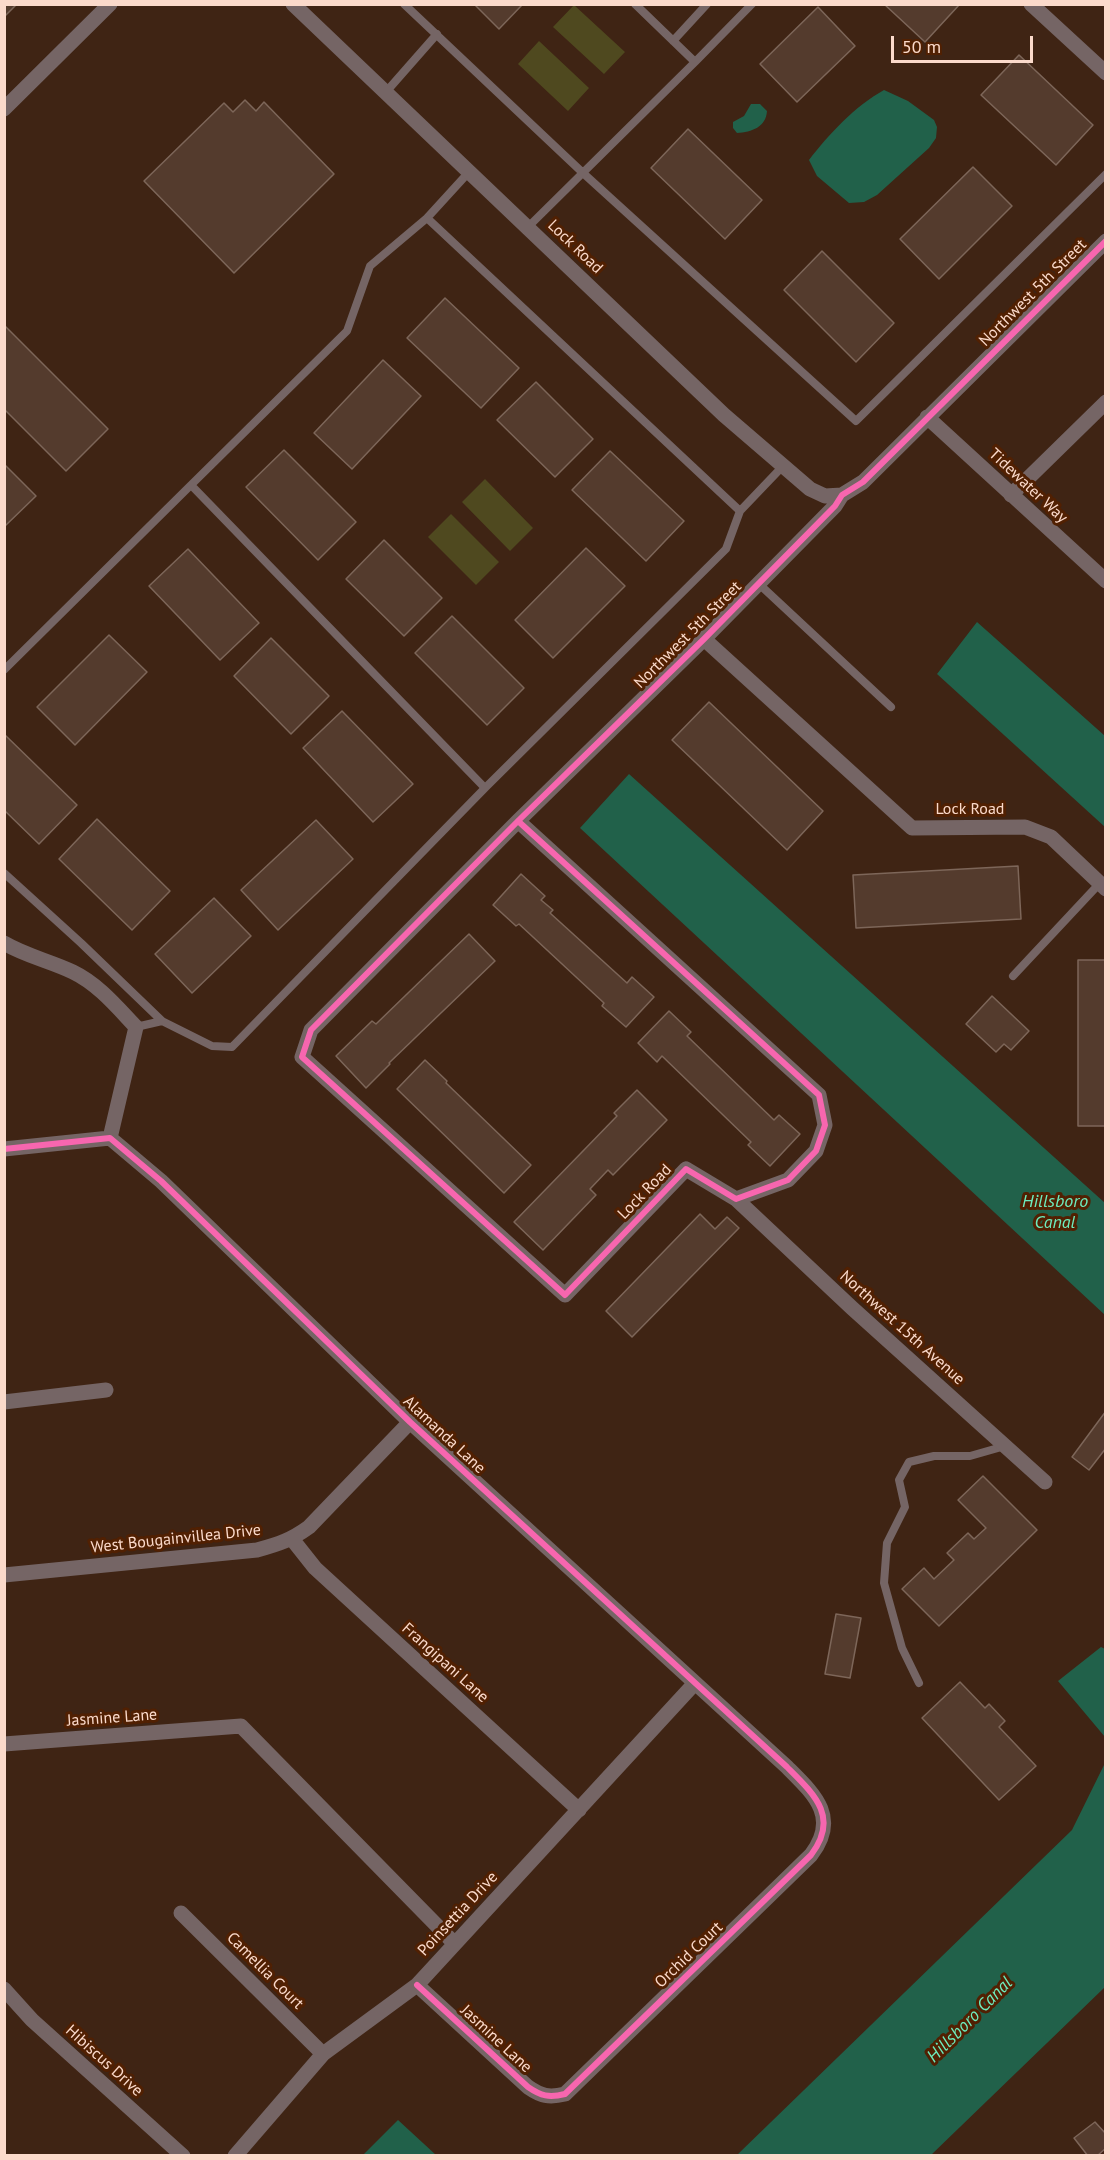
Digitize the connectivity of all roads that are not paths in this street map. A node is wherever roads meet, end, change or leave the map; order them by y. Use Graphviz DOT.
graph roads {
  1 [pos="110,4"];
  2 [pos="293,4"];
  3 [pos="404,4"];
  4 [pos="635,4"];
  5 [pos="707,4"];
  6 [pos="752,4"];
  7 [pos="1031,4"];
  8 [pos="437,34"];
  9 [pos="673,40"];
  10 [pos="695,62"];
  11 [pos="1106,74"];
  12 [pos="386,92"];
  13 [pos="4,109"];
  14 [pos="469,172"];
  15 [pos="583,173"];
  16 [pos="1106,174"];
  17 [pos="427,218"];
  18 [pos="528,227"];
  19 [pos="1106,241"];
  20 [pos="1106,402"];
  21 [pos="927,417"];
  22 [pos="783,466"];
  23 [pos="191,485"];
  24 [pos="842,495"];
  25 [pos="1011,495"];
  26 [pos="740,511"];
  27 [pos="1106,581"];
  28 [pos="759,584"];
  29 [pos="704,639"];
  30 [pos="4,670"];
  31 [pos="891,707"];
  32 [pos="484,788"];
  33 [pos="518,820"];
  34 [pos="4,873"];
  35 [pos="1103,886"];
  36 [pos="4,943"];
  37 [pos="1013,976"];
  38 [pos="162,1021"];
  39 [pos="136,1027"];
  40 [pos="302,1057"];
  41 [pos="110,1138"];
  42 [pos="4,1149"];
  43 [pos="736,1199"];
  44 [pos="106,1390"];
  45 [pos="4,1402"];
  46 [pos="410,1422"];
  47 [pos="1005,1446"];
  48 [pos="1045,1482"];
  49 [pos="292,1539"];
  50 [pos="4,1575"];
  51 [pos="695,1683"];
  52 [pos="919,1683"];
  53 [pos="4,1744"];
  54 [pos="579,1810"];
  55 [pos="823,1829"];
  56 [pos="181,1913"];
  57 [pos="454,1943"];
  58 [pos="417,1985"];
  59 [pos="4,1989"];
  60 [pos="323,2055"];
  61 [pos="565,2094"];
  62 [pos="183,2156"];
  63 [pos="235,2156"];
  1 -- 13 [label="street"];
  2 -- 12 [label="street, Lock Road"];
  3 -- 8 [label="lane"];
  4 -- 9 [label="lane"];
  5 -- 9 [label="lane"];
  6 -- 10 [label="lane"];
  7 -- 11 [label="street"];
  8 -- 12 [label="lane"];
  8 -- 15 [label="lane"];
  9 -- 10 [label="lane"];
  10 -- 15 [label="lane"];
  12 -- 14 [label="street, Lock Road"];
  14 -- 17 [label="lane"];
  14 -- 18 [label="street, Lock Road"];
  15 -- 16 [label="lane"];
  15 -- 18 [label="lane"];
  17 -- 23 [label="lane"];
  17 -- 26 [label="lane"];
  18 -- 22 [label="street, Lock Road"];
  19 -- 21 [label="street, Northwest 5th Street"];
  20 -- 25 [label="street"];
  21 -- 24 [label="street, Northwest 5th Street"];
  21 -- 25 [label="street, Tidewater Way"];
  22 -- 24 [label="street, Lock Road"];
  22 -- 26 [label="lane"];
  23 -- 30 [label="lane"];
  23 -- 32 [label="lane"];
  24 -- 28 [label="street, Northwest 5th Street"];
  25 -- 27 [label="street, Tidewater Way"];
  26 -- 32 [label="lane"];
  28 -- 29 [label="street, Northwest 5th Street"];
  28 -- 31 [label="lane"];
  29 -- 33 [label="street, Northwest 5th Street"];
  29 -- 35 [label="street, Lock Road"];
  32 -- 38 [label="lane"];
  33 -- 40 [label="street, Northwest 5th Street"];
  33 -- 43 [label="street"];
  34 -- 38 [label="lane"];
  35 -- 37 [label="lane"];
  36 -- 39 [label="street"];
  38 -- 39 [label="lane"];
  39 -- 41 [label="street"];
  40 -- 43 [label="street, Lock Road"];
  41 -- 42 [label="street"];
  41 -- 46 [label="street, Alamanda Lane"];
  43 -- 47 [label="street, Northwest 15th Avenue"];
  44 -- 45 [label="street"];
  46 -- 49 [label="street, West Bougainvillea Drive"];
  46 -- 51 [label="street, Alamanda Lane"];
  47 -- 48 [label="street, Northwest 15th Avenue"];
  47 -- 52 [label="lane"];
  49 -- 50 [label="street, West Bougainvillea Drive"];
  49 -- 54 [label="street, Frangipani Lane"];
  51 -- 54 [label="street, Poinsettia Drive"];
  51 -- 55 [label="street, Alamanda Lane"];
  53 -- 57 [label="street, Jasmine Lane"];
  54 -- 57 [label="street, Poinsettia Drive"];
  55 -- 61 [label="street, Orchid Court"];
  56 -- 60 [label="street, Camellia Court"];
  57 -- 58 [label="street, Poinsettia Drive"];
  58 -- 60 [label="street, Poinsettia Drive"];
  58 -- 61 [label="street, Jasmine Lane"];
  59 -- 62 [label="street, Hibiscus Drive"];
  60 -- 63 [label="street, Poinsettia Drive"];
}
